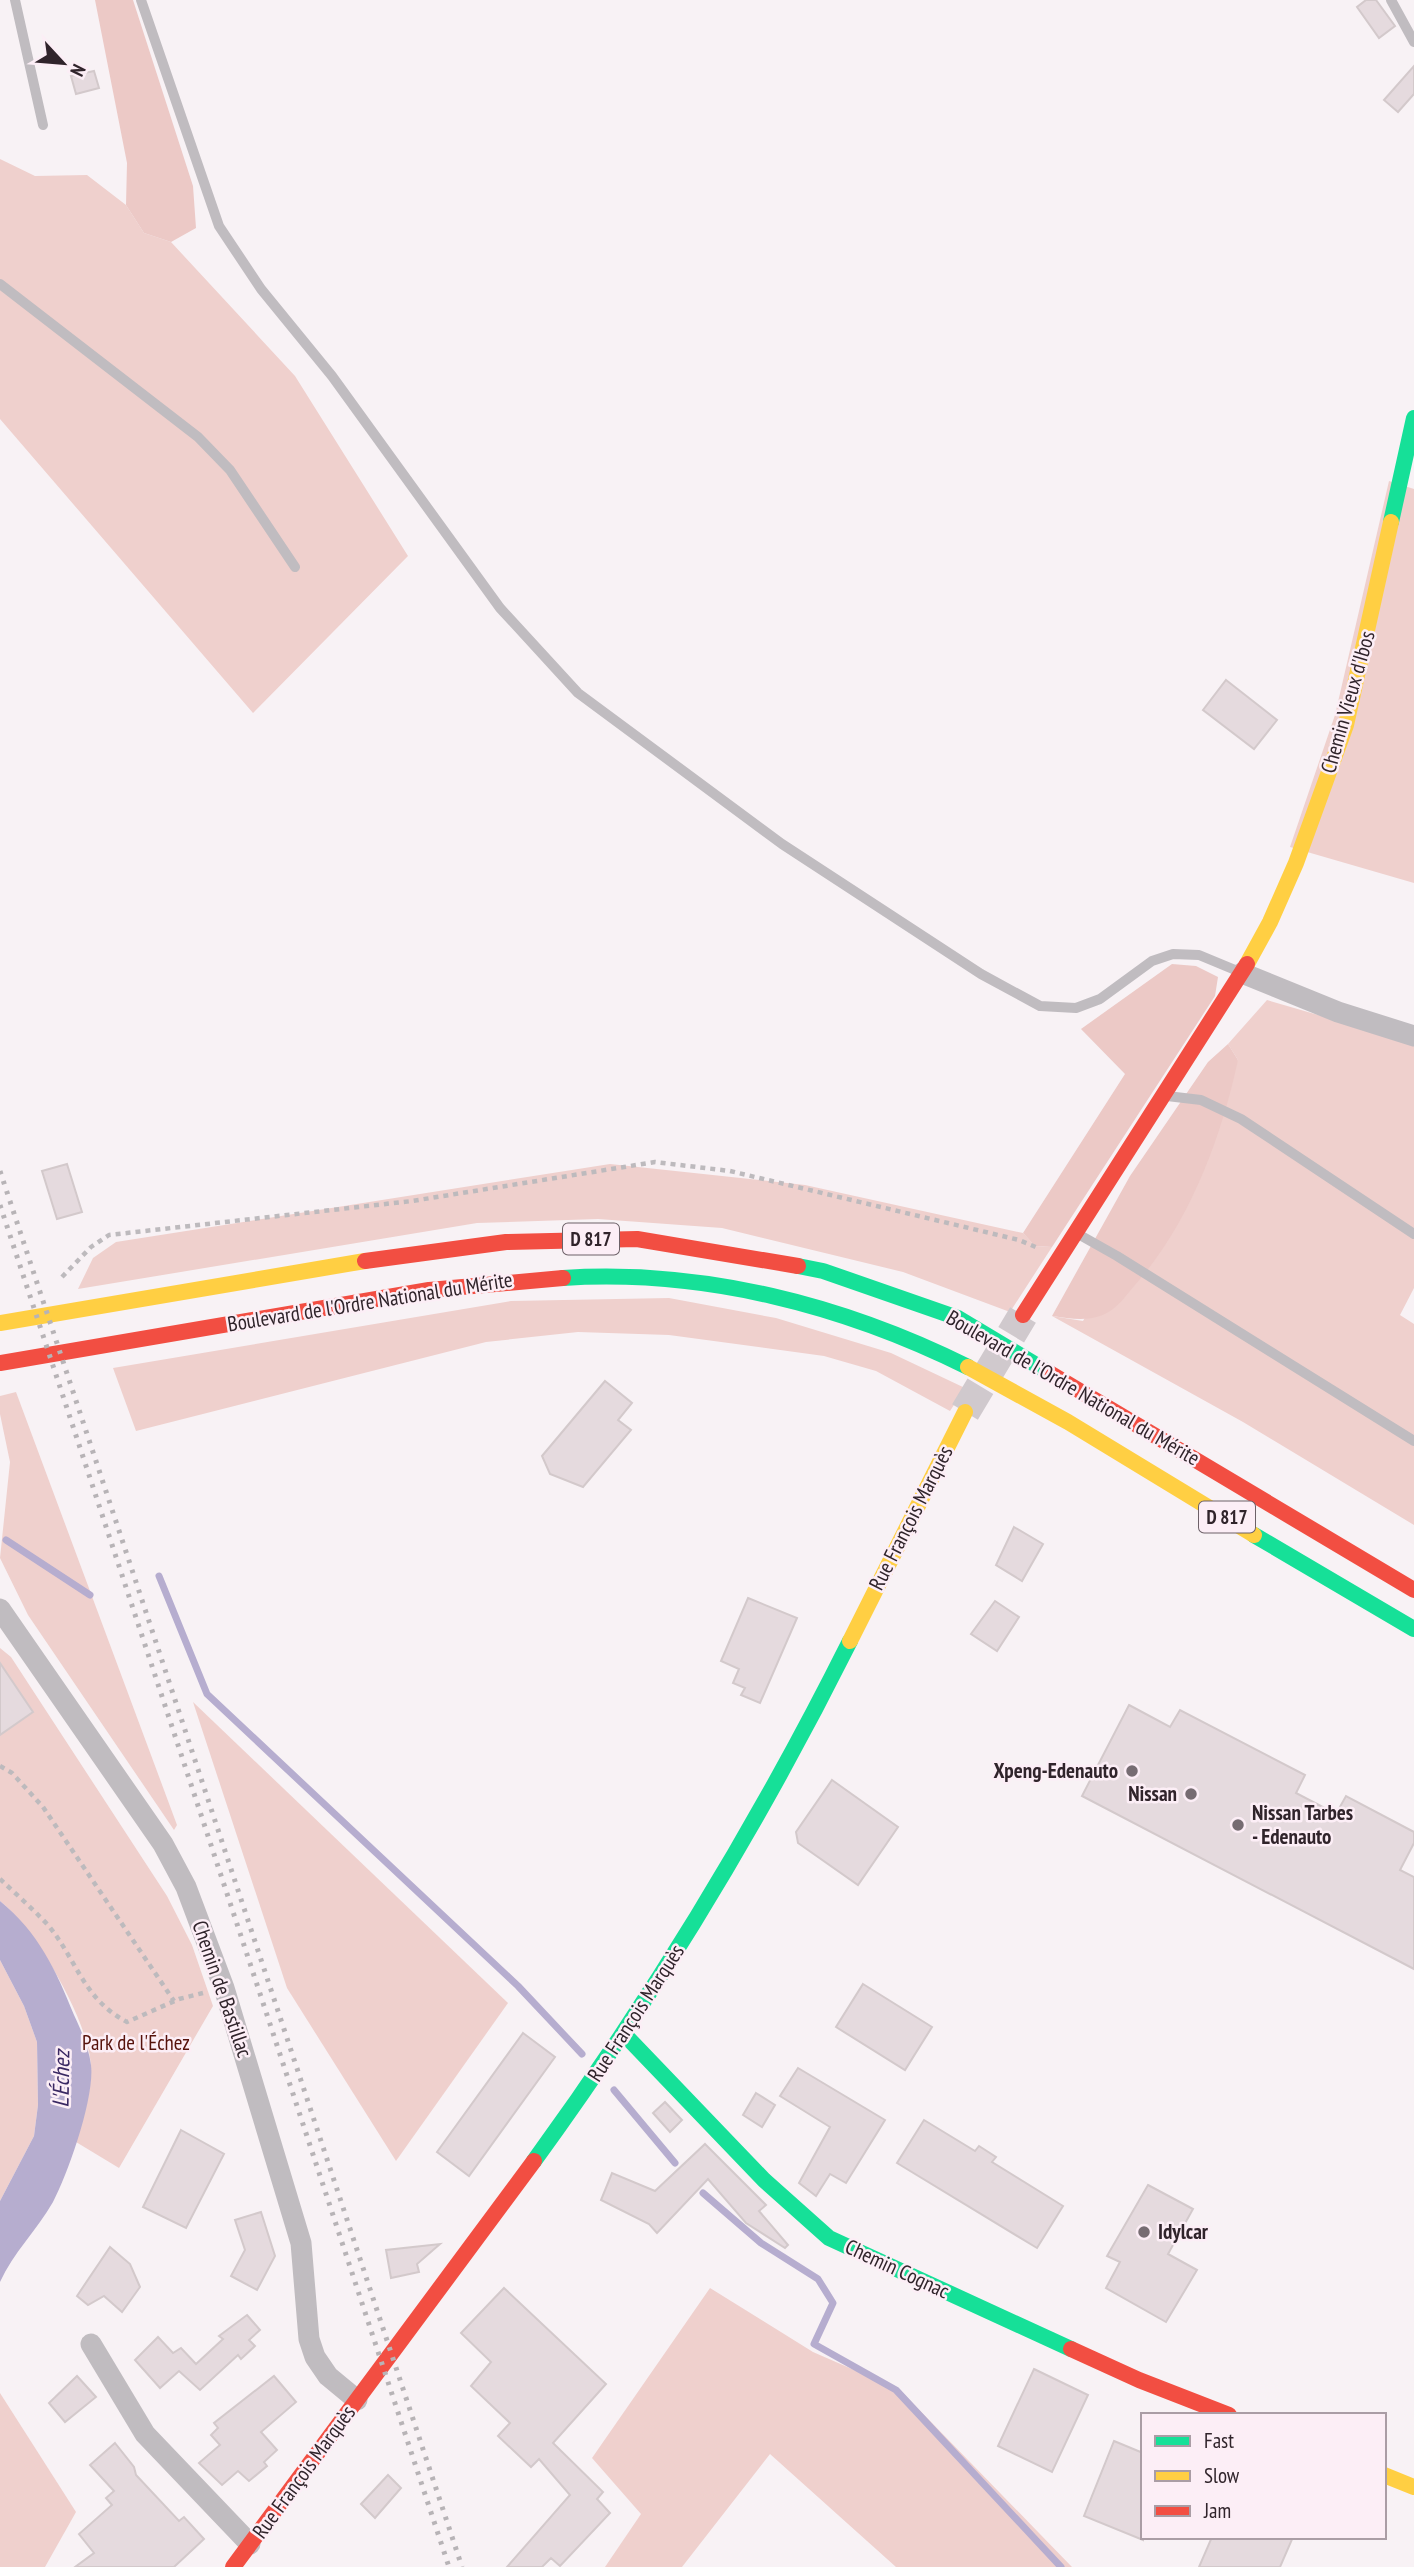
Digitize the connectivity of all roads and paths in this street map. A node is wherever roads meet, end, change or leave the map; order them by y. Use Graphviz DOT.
graph roads {
  1 [pos="15,0"];
  2 [pos="141,0"];
  3 [pos="1391,0"];
  4 [pos="1414,42"];
  5 [pos="43,125"];
  6 [pos="0,284"];
  7 [pos="1414,418"];
  8 [pos="295,567"];
  9 [pos="1242,973"];
  10 [pos="1414,1036"];
  11 [pos="1164,1095"];
  12 [pos="1076,1233"];
  13 [pos="1414,1234"];
  14 [pos="1060,1257"];
  15 [pos="62,1277"];
  16 [pos="1023,1315"];
  17 [pos="0,1323"];
  18 [pos="0,1363"];
  19 [pos="965,1412"];
  20 [pos="1414,1441"];
  21 [pos="1414,1590"];
  22 [pos="0,1609"];
  23 [pos="1414,1629"];
  24 [pos="0,1766"];
  25 [pos="0,1879"];
  26 [pos="224,1987"];
  27 [pos="174,2001"];
  28 [pos="624,2034"];
  29 [pos="91,2344"];
  30 [pos="357,2400"];
  31 [pos="1224,2413"];
  32 [pos="1386,2476"];
  33 [pos="1414,2487"];
  34 [pos="250,2544"];
  35 [pos="233,2567"];
  1 -- 5 [label="lane"];
  2 -- 9 [label="lane"];
  3 -- 4 [label="lane"];
  6 -- 8 [label="lane"];
  7 -- 9 [label="street, Chemin Vieux d'Ibos"];
  9 -- 10 [label="street"];
  9 -- 11 [label="street"];
  11 -- 12 [label="street"];
  11 -- 13 [label="lane"];
  12 -- 14 [label="street"];
  12 -- 20 [label="lane"];
  14 -- 15 [label="path"];
  14 -- 16 [label="street"];
  17 -- 21 [label="street, Boulevard de l'Ordre National du Mérite / D 817"];
  18 -- 23 [label="street, Boulevard de l'Ordre National du Mérite / D 817"];
  19 -- 28 [label="street, Rue François Marquès"];
  22 -- 26 [label="street, Chemin de Bastillac"];
  24 -- 27 [label="path"];
  25 -- 27 [label="path"];
  26 -- 27 [label="path"];
  26 -- 30 [label="street, Chemin de Bastillac"];
  28 -- 30 [label="street, Rue François Marquès"];
  28 -- 31 [label="street, Chemin Cognac"];
  29 -- 34 [label="street"];
  30 -- 34 [label="street, Rue François Marquès"];
  32 -- 33 [label="street"];
  34 -- 35 [label="street, Rue François Marquès"];
}
